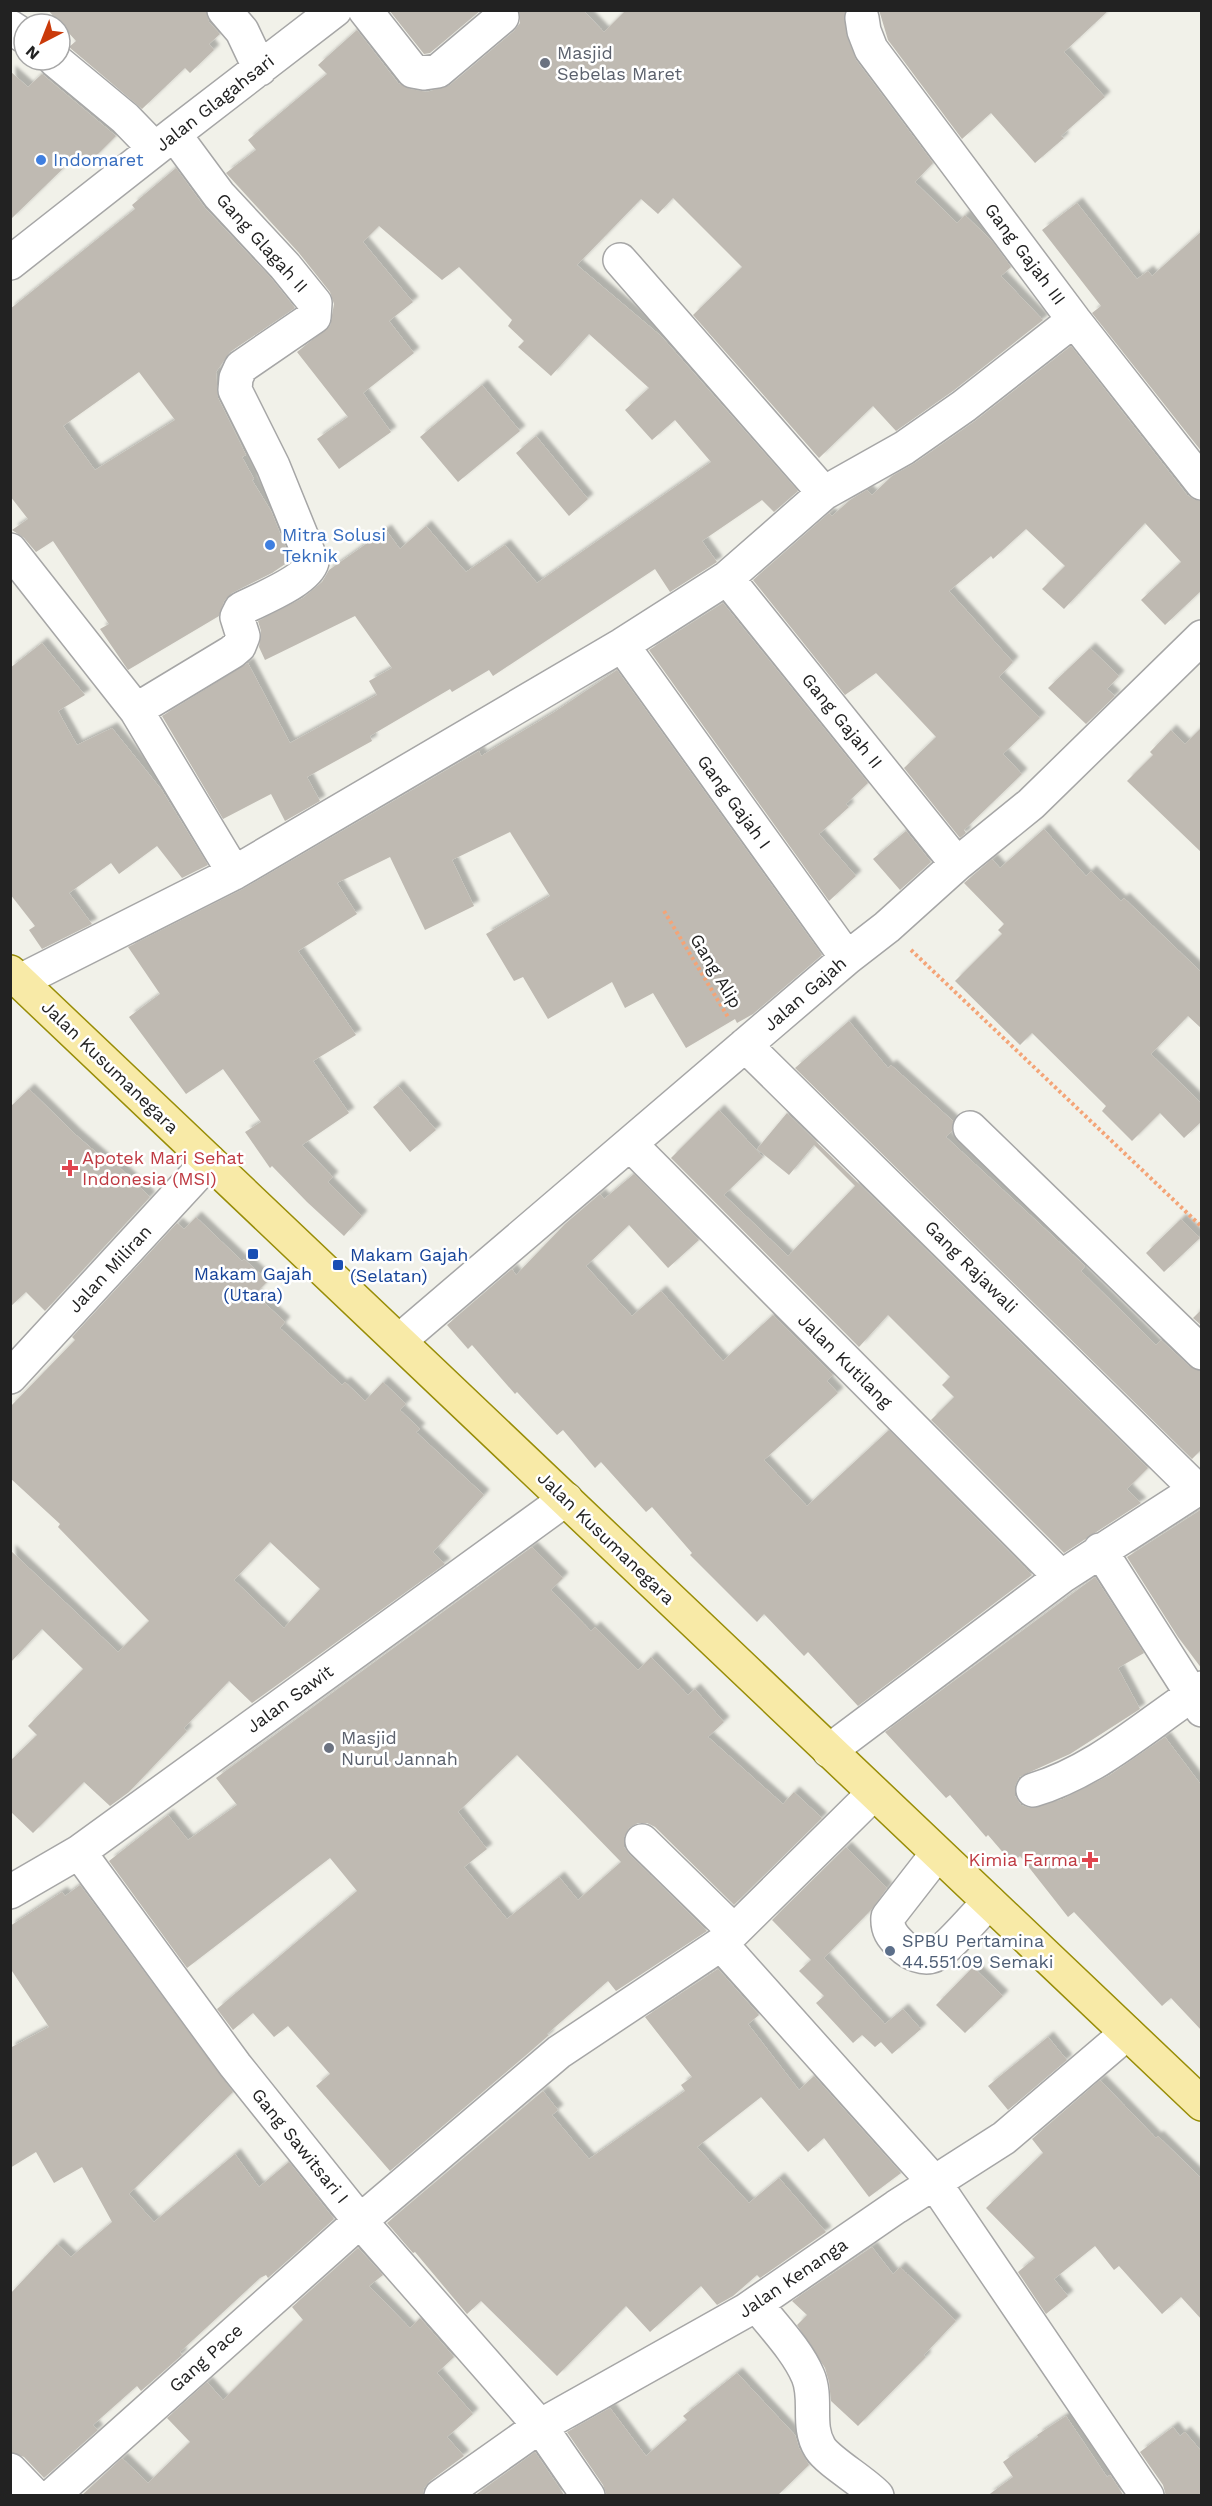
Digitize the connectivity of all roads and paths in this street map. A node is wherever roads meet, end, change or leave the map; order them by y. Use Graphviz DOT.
graph roads {
  1 [pos="224,10"];
  2 [pos="335,10"];
  3 [pos="365,10"];
  4 [pos="861,13"];
  5 [pos="502,17"];
  6 [pos="260,69"];
  7 [pos="69,72"];
  8 [pos="165,141"];
  9 [pos="620,260"];
  10 [pos="10,263"];
  11 [pos="1074,320"];
  12 [pos="1202,483"];
  13 [pos="824,494"];
  14 [pos="10,550"];
  15 [pos="728,578"];
  16 [pos="1199,644"];
  17 [pos="621,645"];
  18 [pos="136,710"];
  19 [pos="957,864"];
  20 [pos="234,873"];
  21 [pos="664,911"];
  22 [pos="887,927"];
  23 [pos="847,958"];
  24 [pos="15,976"];
  25 [pos="745,1046"];
  26 [pos="970,1128"];
  27 [pos="630,1144"];
  28 [pos="209,1161"];
  29 [pos="1202,1227"];
  30 [pos="399,1341"];
  31 [pos="1202,1353"];
  32 [pos="10,1377"];
  33 [pos="1199,1487"];
  34 [pos="566,1499"];
  35 [pos="1100,1550"];
  36 [pos="1061,1577"];
  37 [pos="1198,1697"];
  38 [pos="829,1751"];
  39 [pos="1033,1790"];
  40 [pos="874,1793"];
  41 [pos="642,1841"];
  42 [pos="79,1852"];
  43 [pos="937,1854"];
  44 [pos="10,1892"];
  45 [pos="989,1902"];
  46 [pos="728,1937"];
  47 [pos="1127,2033"];
  48 [pos="1202,2104"];
  49 [pos="934,2182"];
  50 [pos="360,2221"];
  51 [pos="756,2304"];
  52 [pos="540,2426"];
  53 [pos="10,2470"];
  54 [pos="35,2496"];
  55 [pos="52,2496"];
  56 [pos="441,2496"];
  57 [pos="588,2496"];
  58 [pos="877,2496"];
  59 [pos="1147,2496"];
  1 -- 6 [label="street"];
  2 -- 6 [label="street, Jalan Glagahsari"];
  3 -- 5 [label="street"];
  4 -- 11 [label="street, Gang Gajah III"];
  6 -- 8 [label="street, Jalan Glagahsari"];
  7 -- 8 [label="street"];
  8 -- 10 [label="street, Jalan Glagahsari"];
  8 -- 18 [label="street, Gang Glagah II"];
  9 -- 13 [label="street"];
  11 -- 12 [label="street, Gang Gajah III"];
  11 -- 13 [label="street"];
  13 -- 15 [label="street"];
  14 -- 18 [label="street"];
  15 -- 17 [label="street"];
  15 -- 19 [label="street, Gang Gajah II"];
  16 -- 19 [label="street, Jalan Gajah"];
  17 -- 20 [label="street"];
  17 -- 23 [label="street, Gang Gajah I"];
  18 -- 20 [label="street"];
  19 -- 22 [label="street, Jalan Gajah"];
  20 -- 24 [label="street"];
  21 -- 25 [label="path, Gang Alip"];
  22 -- 23 [label="street, Jalan Gajah"];
  22 -- 29 [label="path"];
  23 -- 25 [label="street, Jalan Gajah"];
  24 -- 28 [label="main road, Jalan Kusumanegara"];
  25 -- 27 [label="street, Jalan Gajah"];
  25 -- 33 [label="street, Gang Rajawali"];
  26 -- 31 [label="street"];
  27 -- 30 [label="street, Jalan Gajah"];
  27 -- 36 [label="street, Jalan Kutilang"];
  28 -- 30 [label="main road, Jalan Kusumanegara"];
  28 -- 32 [label="street, Jalan Miliran"];
  30 -- 34 [label="main road, Jalan Kusumanegara"];
  33 -- 35 [label="street"];
  34 -- 38 [label="main road, Jalan Kusumanegara"];
  34 -- 42 [label="street, Jalan Sawit"];
  35 -- 36 [label="street"];
  35 -- 37 [label="street"];
  36 -- 38 [label="street"];
  37 -- 39 [label="street"];
  38 -- 40 [label="main road, Jalan Kusumanegara"];
  40 -- 43 [label="main road, Jalan Kusumanegara"];
  40 -- 46 [label="street, Gang Pace"];
  41 -- 46 [label="street"];
  42 -- 44 [label="street, Jalan Sawit"];
  42 -- 50 [label="street, Gang Sawitsari I"];
  43 -- 45 [label="main road, Jalan Kusumanegara"];
  43 -- 45 [label="street"];
  45 -- 47 [label="main road, Jalan Kusumanegara"];
  46 -- 49 [label="street"];
  46 -- 50 [label="street, Gang Pace"];
  47 -- 48 [label="main road, Jalan Kusumanegara"];
  47 -- 49 [label="street, Jalan Kenanga"];
  49 -- 51 [label="street, Jalan Kenanga"];
  49 -- 59 [label="street"];
  50 -- 52 [label="street, Gang Sawitsari I"];
  50 -- 55 [label="street, Gang Pace"];
  51 -- 52 [label="street, Jalan Kenanga"];
  51 -- 58 [label="street"];
  52 -- 56 [label="street, Jalan Kenanga"];
  52 -- 57 [label="street, Gang Sawitsari I"];
  53 -- 54 [label="street"];
}
